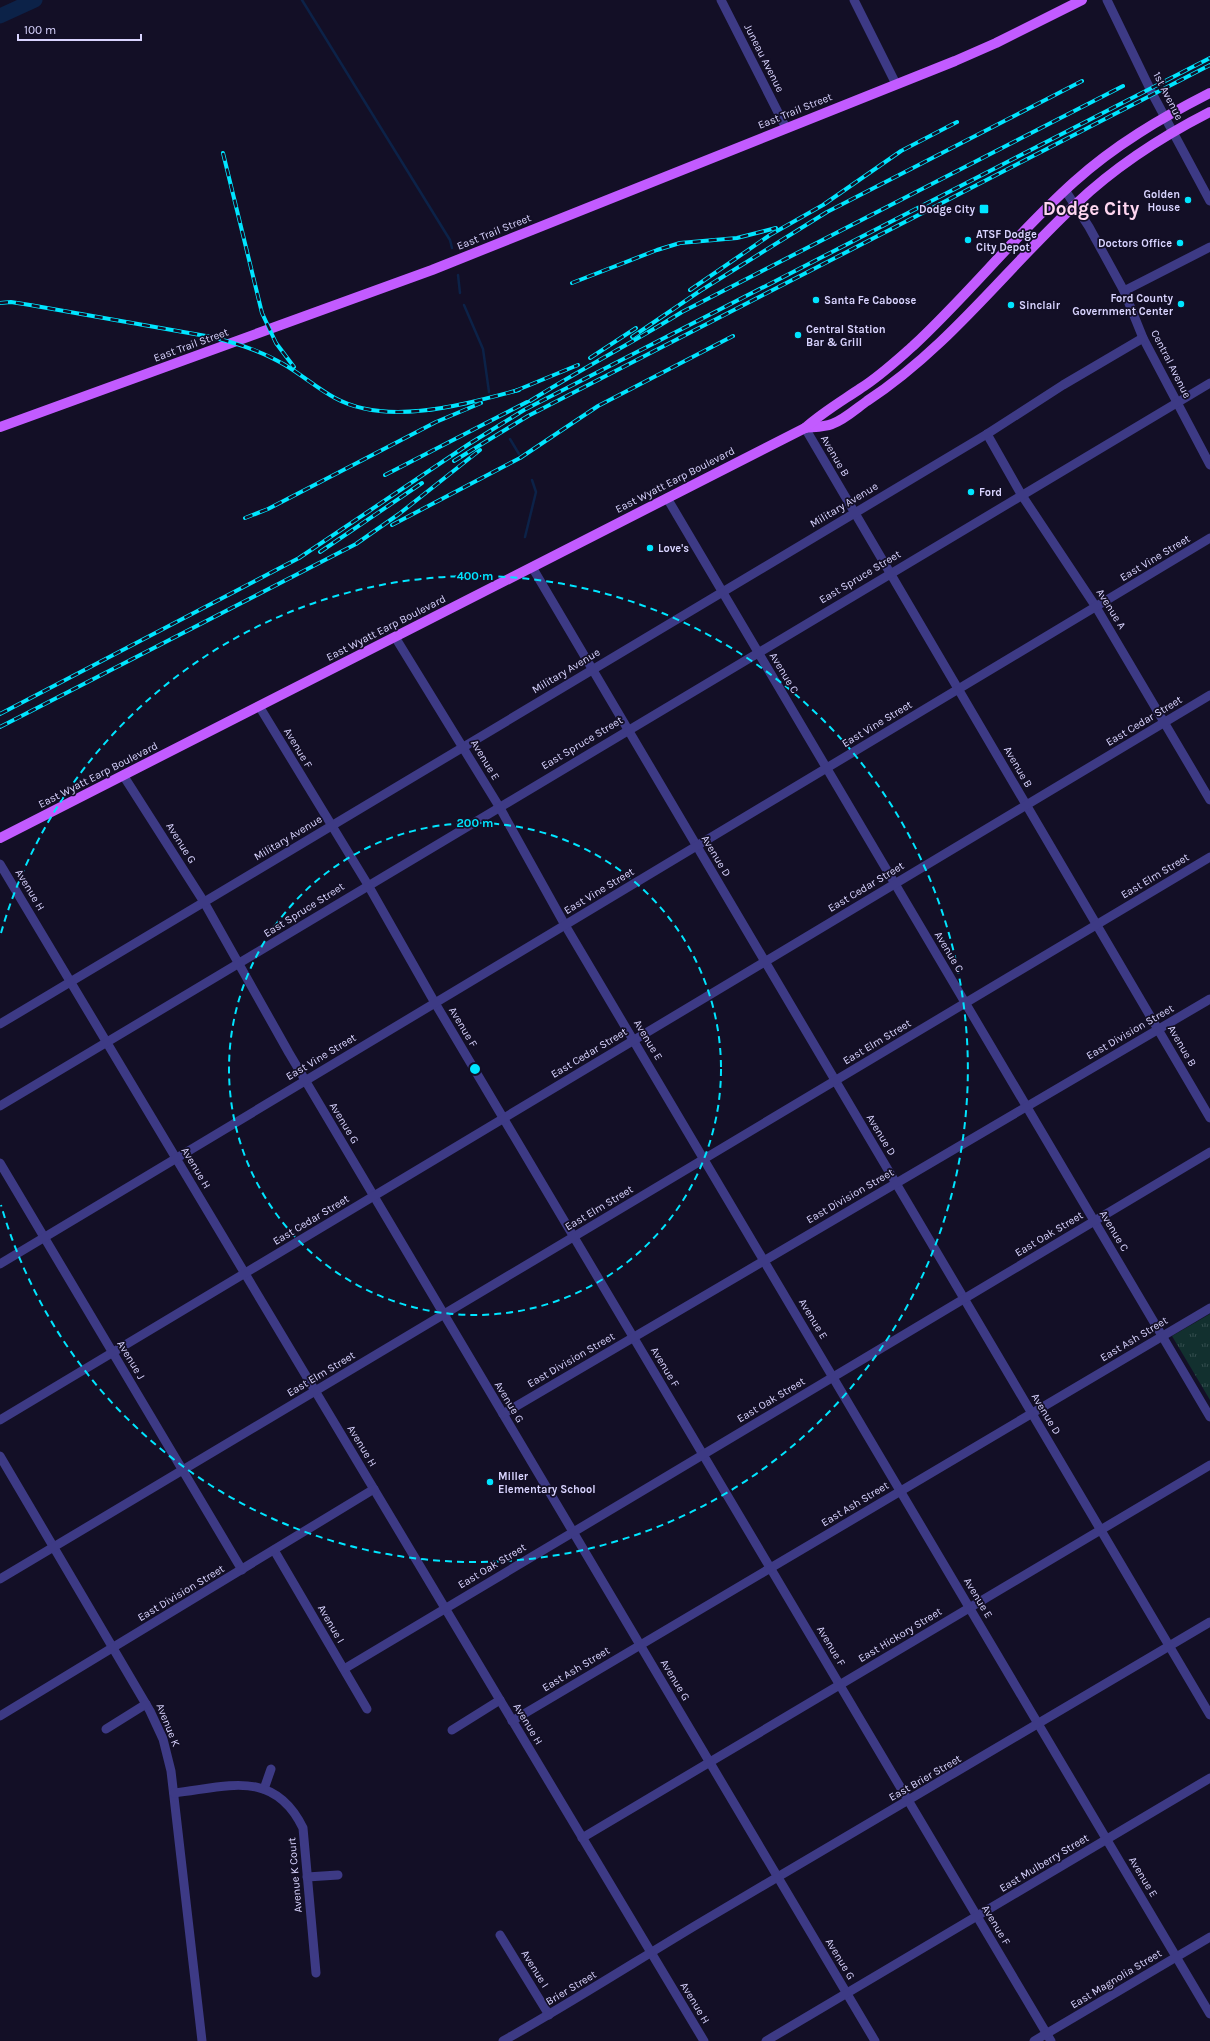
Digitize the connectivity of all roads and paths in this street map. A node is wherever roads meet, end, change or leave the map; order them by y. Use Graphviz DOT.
graph roads {
  1 [pos="721,0"];
  2 [pos="854,0"];
  3 [pos="1082,0"];
  4 [pos="1107,0"];
  5 [pos="896,84"];
  6 [pos="1210,93"];
  7 [pos="1210,112"];
  8 [pos="1165,116"];
  9 [pos="786,128"];
  10 [pos="1173,132"];
  11 [pos="1065,190"];
  12 [pos="1210,201"];
  13 [pos="1075,204"];
  14 [pos="1210,247"];
  15 [pos="1124,292"];
  16 [pos="1143,338"];
  17 [pos="1210,383"];
  18 [pos="1177,401"];
  19 [pos="0,427"];
  20 [pos="805,428"];
  21 [pos="986,434"];
  22 [pos="1210,465"];
  23 [pos="1021,494"];
  24 [pos="667,498"];
  25 [pos="855,513"];
  26 [pos="1210,538"];
  27 [pos="532,567"];
  28 [pos="890,573"];
  29 [pos="722,592"];
  30 [pos="1096,607"];
  31 [pos="395,637"];
  32 [pos="758,652"];
  33 [pos="592,669"];
  34 [pos="958,689"];
  35 [pos="1210,695"];
  36 [pos="259,706"];
  37 [pos="1164,723"];
  38 [pos="628,730"];
  39 [pos="463,746"];
  40 [pos="826,768"];
  41 [pos="123,775"];
  42 [pos="1210,800"];
  43 [pos="1026,805"];
  44 [pos="500,808"];
  45 [pos="332,826"];
  46 [pos="0,838"];
  47 [pos="697,846"];
  48 [pos="1210,857"];
  49 [pos="0,864"];
  50 [pos="895,884"];
  51 [pos="368,885"];
  52 [pos="204,902"];
  53 [pos="565,925"];
  54 [pos="1097,925"];
  55 [pos="765,962"];
  56 [pos="239,964"];
  57 [pos="71,982"];
  58 [pos="1210,999"];
  59 [pos="435,1003"];
  60 [pos="965,1003"];
  61 [pos="0,1024"];
  62 [pos="1158,1030"];
  63 [pos="634,1040"];
  64 [pos="106,1042"];
  65 [pos="305,1081"];
  66 [pos="836,1081"];
  67 [pos="0,1106"];
  68 [pos="1026,1107"];
  69 [pos="504,1118"];
  70 [pos="1210,1118"];
  71 [pos="1210,1152"];
  72 [pos="176,1158"];
  73 [pos="704,1159"];
  74 [pos="0,1163"];
  75 [pos="896,1183"];
  76 [pos="373,1196"];
  77 [pos="1094,1221"];
  78 [pos="574,1236"];
  79 [pos="44,1237"];
  80 [pos="764,1261"];
  81 [pos="0,1264"];
  82 [pos="245,1273"];
  83 [pos="964,1299"];
  84 [pos="1210,1308"];
  85 [pos="444,1314"];
  86 [pos="1162,1336"];
  87 [pos="634,1337"];
  88 [pos="113,1352"];
  89 [pos="833,1377"];
  90 [pos="315,1391"];
  91 [pos="1032,1413"];
  92 [pos="503,1414"];
  93 [pos="1210,1417"];
  94 [pos="0,1420"];
  95 [pos="703,1454"];
  96 [pos="0,1456"];
  97 [pos="1210,1465"];
  98 [pos="183,1470"];
  99 [pos="374,1489"];
  100 [pos="901,1491"];
  101 [pos="1101,1530"];
  102 [pos="573,1532"];
  103 [pos="54,1547"];
  104 [pos="274,1550"];
  105 [pos="771,1568"];
  106 [pos="242,1570"];
  107 [pos="0,1579"];
  108 [pos="445,1608"];
  109 [pos="970,1608"];
  110 [pos="1210,1622"];
  111 [pos="640,1646"];
  112 [pos="1169,1646"];
  113 [pos="113,1648"];
  114 [pos="344,1669"];
  115 [pos="840,1685"];
  116 [pos="500,1700"];
  117 [pos="146,1704"];
  118 [pos="367,1709"];
  119 [pos="1210,1715"];
  120 [pos="0,1716"];
  121 [pos="512,1721"];
  122 [pos="1038,1724"];
  123 [pos="106,1729"];
  124 [pos="452,1730"];
  125 [pos="709,1762"];
  126 [pos="271,1769"];
  127 [pos="1210,1778"];
  128 [pos="264,1789"];
  129 [pos="174,1794"];
  130 [pos="908,1801"];
  131 [pos="582,1838"];
  132 [pos="1107,1839"];
  133 [pos="338,1875"];
  134 [pos="307,1877"];
  135 [pos="778,1878"];
  136 [pos="977,1916"];
  137 [pos="500,1935"];
  138 [pos="1210,1937"];
  139 [pos="651,1953"];
  140 [pos="1176,1957"];
  141 [pos="316,1973"];
  142 [pos="846,1994"];
  143 [pos="1210,2014"];
  144 [pos="549,2016"];
  145 [pos="1049,2037"];
  146 [pos="202,2041"];
  147 [pos="503,2041"];
  148 [pos="704,2041"];
  149 [pos="766,2041"];
  150 [pos="875,2041"];
  151 [pos="1034,2041"];
  1 -- 9 [label="street, Juneau Avenue"];
  2 -- 5 [label="street"];
  3 -- 5 [label="main road, East Trail Street"];
  4 -- 8 [label="street, 1st Avenue"];
  5 -- 9 [label="main road, East Trail Street"];
  6 -- 8 [label="main road, East Wyatt Earp Boulevard"];
  7 -- 10 [label="main road"];
  8 -- 10 [label="street, 1st Avenue"];
  8 -- 11 [label="main road, East Wyatt Earp Boulevard"];
  9 -- 19 [label="main road, East Trail Street"];
  10 -- 12 [label="street, 1st Avenue"];
  10 -- 13 [label="main road, East Wyatt Earp Boulevard"];
  11 -- 13 [label="street, Central Avenue"];
  11 -- 20 [label="main road, East Wyatt Earp Boulevard"];
  13 -- 15 [label="street, Central Avenue"];
  13 -- 20 [label="main road, East Wyatt Earp Boulevard"];
  14 -- 15 [label="street"];
  15 -- 16 [label="street, Central Avenue"];
  16 -- 18 [label="street, Central Avenue"];
  16 -- 21 [label="street, Military Avenue"];
  17 -- 18 [label="street, East Spruce Street"];
  18 -- 22 [label="street, Central Avenue"];
  18 -- 23 [label="street, East Spruce Street"];
  20 -- 24 [label="main road, East Wyatt Earp Boulevard"];
  20 -- 25 [label="street, Avenue B"];
  21 -- 23 [label="street, Avenue A"];
  21 -- 25 [label="street, Military Avenue"];
  23 -- 28 [label="street, East Spruce Street"];
  23 -- 30 [label="street, Avenue A"];
  24 -- 27 [label="main road, East Wyatt Earp Boulevard"];
  24 -- 29 [label="street, Avenue C"];
  25 -- 28 [label="street, Avenue B"];
  25 -- 29 [label="street, Military Avenue"];
  26 -- 30 [label="street, East Vine Street"];
  27 -- 31 [label="main road, East Wyatt Earp Boulevard"];
  27 -- 33 [label="street, Avenue D"];
  28 -- 32 [label="street, East Spruce Street"];
  28 -- 34 [label="street, Avenue B"];
  29 -- 32 [label="street, Avenue C"];
  29 -- 33 [label="street, Military Avenue"];
  30 -- 34 [label="street, East Vine Street"];
  30 -- 37 [label="street, Avenue A"];
  31 -- 36 [label="main road, East Wyatt Earp Boulevard"];
  31 -- 39 [label="street, Avenue E"];
  32 -- 38 [label="street, East Spruce Street"];
  32 -- 40 [label="street, Avenue C"];
  33 -- 38 [label="street, Avenue D"];
  33 -- 39 [label="street, Military Avenue"];
  34 -- 40 [label="street, East Vine Street"];
  34 -- 43 [label="street, Avenue B"];
  35 -- 37 [label="street, East Cedar Street"];
  36 -- 41 [label="main road, East Wyatt Earp Boulevard"];
  36 -- 45 [label="street, Avenue F"];
  37 -- 42 [label="street, Avenue A"];
  37 -- 43 [label="street, East Cedar Street"];
  38 -- 44 [label="street, East Spruce Street"];
  38 -- 47 [label="street, Avenue D"];
  39 -- 44 [label="street, Avenue E"];
  39 -- 45 [label="street, Military Avenue"];
  40 -- 47 [label="street, East Vine Street"];
  40 -- 50 [label="street, Avenue C"];
  41 -- 46 [label="main road, East Wyatt Earp Boulevard"];
  41 -- 52 [label="street, Avenue G"];
  43 -- 50 [label="street, East Cedar Street"];
  43 -- 54 [label="street, Avenue B"];
  44 -- 51 [label="street, East Spruce Street"];
  44 -- 53 [label="street, Avenue E"];
  45 -- 51 [label="street, Avenue F"];
  45 -- 52 [label="street, Military Avenue"];
  47 -- 53 [label="street, East Vine Street"];
  47 -- 55 [label="street, Avenue D"];
  48 -- 54 [label="street, East Elm Street"];
  49 -- 57 [label="street, Avenue H"];
  50 -- 55 [label="street, East Cedar Street"];
  50 -- 60 [label="street, Avenue C"];
  51 -- 56 [label="street, East Spruce Street"];
  51 -- 59 [label="street, Avenue F"];
  52 -- 56 [label="street, Avenue G"];
  52 -- 57 [label="street, Military Avenue"];
  53 -- 59 [label="street, East Vine Street"];
  53 -- 63 [label="street, Avenue E"];
  54 -- 60 [label="street, East Elm Street"];
  54 -- 62 [label="street, Avenue B"];
  55 -- 63 [label="street, East Cedar Street"];
  55 -- 66 [label="street, Avenue D"];
  56 -- 64 [label="street, East Spruce Street"];
  56 -- 65 [label="street, Avenue G"];
  57 -- 61 [label="street, Military Avenue"];
  57 -- 64 [label="street, Avenue H"];
  58 -- 62 [label="street, East Division Street"];
  59 -- 65 [label="street, East Vine Street"];
  59 -- 69 [label="street, Avenue F"];
  60 -- 66 [label="street, East Elm Street"];
  60 -- 68 [label="street, Avenue C"];
  62 -- 68 [label="street, East Division Street"];
  62 -- 70 [label="street, Avenue B"];
  63 -- 69 [label="street, East Cedar Street"];
  63 -- 73 [label="street, Avenue E"];
  64 -- 67 [label="street, East Spruce Street"];
  64 -- 72 [label="street, Avenue H"];
  65 -- 72 [label="street, East Vine Street"];
  65 -- 76 [label="street, Avenue G"];
  66 -- 73 [label="street, East Elm Street"];
  66 -- 75 [label="street, Avenue D"];
  68 -- 75 [label="street, East Division Street"];
  68 -- 77 [label="street, Avenue C"];
  69 -- 76 [label="street, East Cedar Street"];
  69 -- 78 [label="street, Avenue F"];
  71 -- 77 [label="street, East Oak Street"];
  72 -- 79 [label="street, East Vine Street"];
  72 -- 82 [label="street, Avenue H"];
  73 -- 78 [label="street, East Elm Street"];
  73 -- 80 [label="street, Avenue E"];
  74 -- 79 [label="street, Avenue J"];
  75 -- 80 [label="street, East Division Street"];
  75 -- 83 [label="street, Avenue D"];
  76 -- 82 [label="street, East Cedar Street"];
  76 -- 85 [label="street, Avenue G"];
  77 -- 83 [label="street, East Oak Street"];
  77 -- 86 [label="street, Avenue C"];
  78 -- 85 [label="street, East Elm Street"];
  78 -- 87 [label="street, Avenue F"];
  79 -- 81 [label="street, East Vine Street"];
  79 -- 88 [label="street, Avenue J"];
  80 -- 87 [label="street, East Division Street"];
  80 -- 89 [label="street, Avenue E"];
  82 -- 88 [label="street, East Cedar Street"];
  82 -- 90 [label="street, Avenue H"];
  83 -- 89 [label="street, East Oak Street"];
  83 -- 91 [label="street, Avenue D"];
  84 -- 86 [label="street, East Ash Street"];
  85 -- 90 [label="street, East Elm Street"];
  85 -- 92 [label="street, Avenue G"];
  86 -- 91 [label="street, East Ash Street"];
  86 -- 93 [label="street, Avenue C"];
  87 -- 92 [label="street, East Division Street"];
  87 -- 95 [label="street, Avenue F"];
  88 -- 94 [label="street, East Cedar Street"];
  88 -- 98 [label="street, Avenue J"];
  89 -- 95 [label="street, East Oak Street"];
  89 -- 100 [label="street, Avenue E"];
  90 -- 98 [label="street, East Elm Street"];
  90 -- 99 [label="street, Avenue H"];
  91 -- 100 [label="street, East Ash Street"];
  91 -- 101 [label="street, Avenue D"];
  92 -- 102 [label="street, Avenue G"];
  95 -- 102 [label="street, East Oak Street"];
  95 -- 105 [label="street, Avenue F"];
  96 -- 103 [label="street, Avenue K"];
  97 -- 101 [label="street, East Hickory Street"];
  98 -- 103 [label="street, East Elm Street"];
  98 -- 106 [label="street, Avenue J"];
  99 -- 104 [label="street, East Division Street"];
  99 -- 108 [label="street, Avenue H"];
  100 -- 105 [label="street, East Ash Street"];
  100 -- 109 [label="street, Avenue E"];
  101 -- 109 [label="street, East Hickory Street"];
  101 -- 112 [label="street, Avenue D"];
  102 -- 108 [label="street, East Oak Street"];
  102 -- 111 [label="street, Avenue G"];
  103 -- 107 [label="street, East Elm Street"];
  103 -- 113 [label="street, Avenue K"];
  104 -- 106 [label="street, East Division Street"];
  104 -- 114 [label="street, Avenue I"];
  105 -- 111 [label="street, East Ash Street"];
  105 -- 115 [label="street, Avenue F"];
  106 -- 113 [label="street, East Division Street"];
  108 -- 114 [label="street, East Oak Street"];
  108 -- 116 [label="street, Avenue H"];
  109 -- 115 [label="street, East Hickory Street"];
  109 -- 122 [label="street, Avenue E"];
  110 -- 112 [label="street, East Brier Street"];
  111 -- 121 [label="street, East Ash Street"];
  111 -- 125 [label="street, Avenue G"];
  112 -- 119 [label="street, Avenue D"];
  112 -- 122 [label="street, East Brier Street"];
  113 -- 117 [label="street, Avenue K"];
  113 -- 120 [label="street, East Division Street"];
  114 -- 118 [label="street, Avenue I"];
  115 -- 125 [label="street, East Hickory Street"];
  115 -- 130 [label="street, Avenue F"];
  116 -- 121 [label="street, Avenue H"];
  116 -- 124 [label="street"];
  117 -- 123 [label="street"];
  117 -- 129 [label="street, Avenue K"];
  121 -- 131 [label="street, Avenue H"];
  122 -- 130 [label="street, East Brier Street"];
  122 -- 132 [label="street, Avenue E"];
  125 -- 131 [label="street, East Hickory Street"];
  125 -- 135 [label="street, Avenue G"];
  126 -- 128 [label="street"];
  127 -- 132 [label="street, East Mulberry Street"];
  128 -- 129 [label="street, Avenue K Court"];
  128 -- 134 [label="street, Avenue K Court"];
  129 -- 146 [label="street, Avenue K"];
  130 -- 135 [label="street, East Brier Street"];
  130 -- 136 [label="street, Avenue F"];
  131 -- 139 [label="street, Avenue H"];
  132 -- 136 [label="street, East Mulberry Street"];
  132 -- 140 [label="street, Avenue E"];
  133 -- 134 [label="street"];
  134 -- 141 [label="street, Avenue K Court"];
  135 -- 139 [label="street, East Brier Street"];
  135 -- 142 [label="street, Avenue G"];
  136 -- 142 [label="street, East Mulberry Street"];
  136 -- 145 [label="street, Avenue F"];
  137 -- 144 [label="street, Avenue I"];
  138 -- 140 [label="street, East Magnolia Street"];
  139 -- 144 [label="street, Brier Street"];
  139 -- 148 [label="street, Avenue H"];
  140 -- 143 [label="street, Avenue E"];
  140 -- 145 [label="street, East Magnolia Street"];
  142 -- 149 [label="street, East Mulberry Street"];
  142 -- 150 [label="street, Avenue G"];
  144 -- 147 [label="street, Brier Street"];
  145 -- 151 [label="street, East Magnolia Street"];
}
